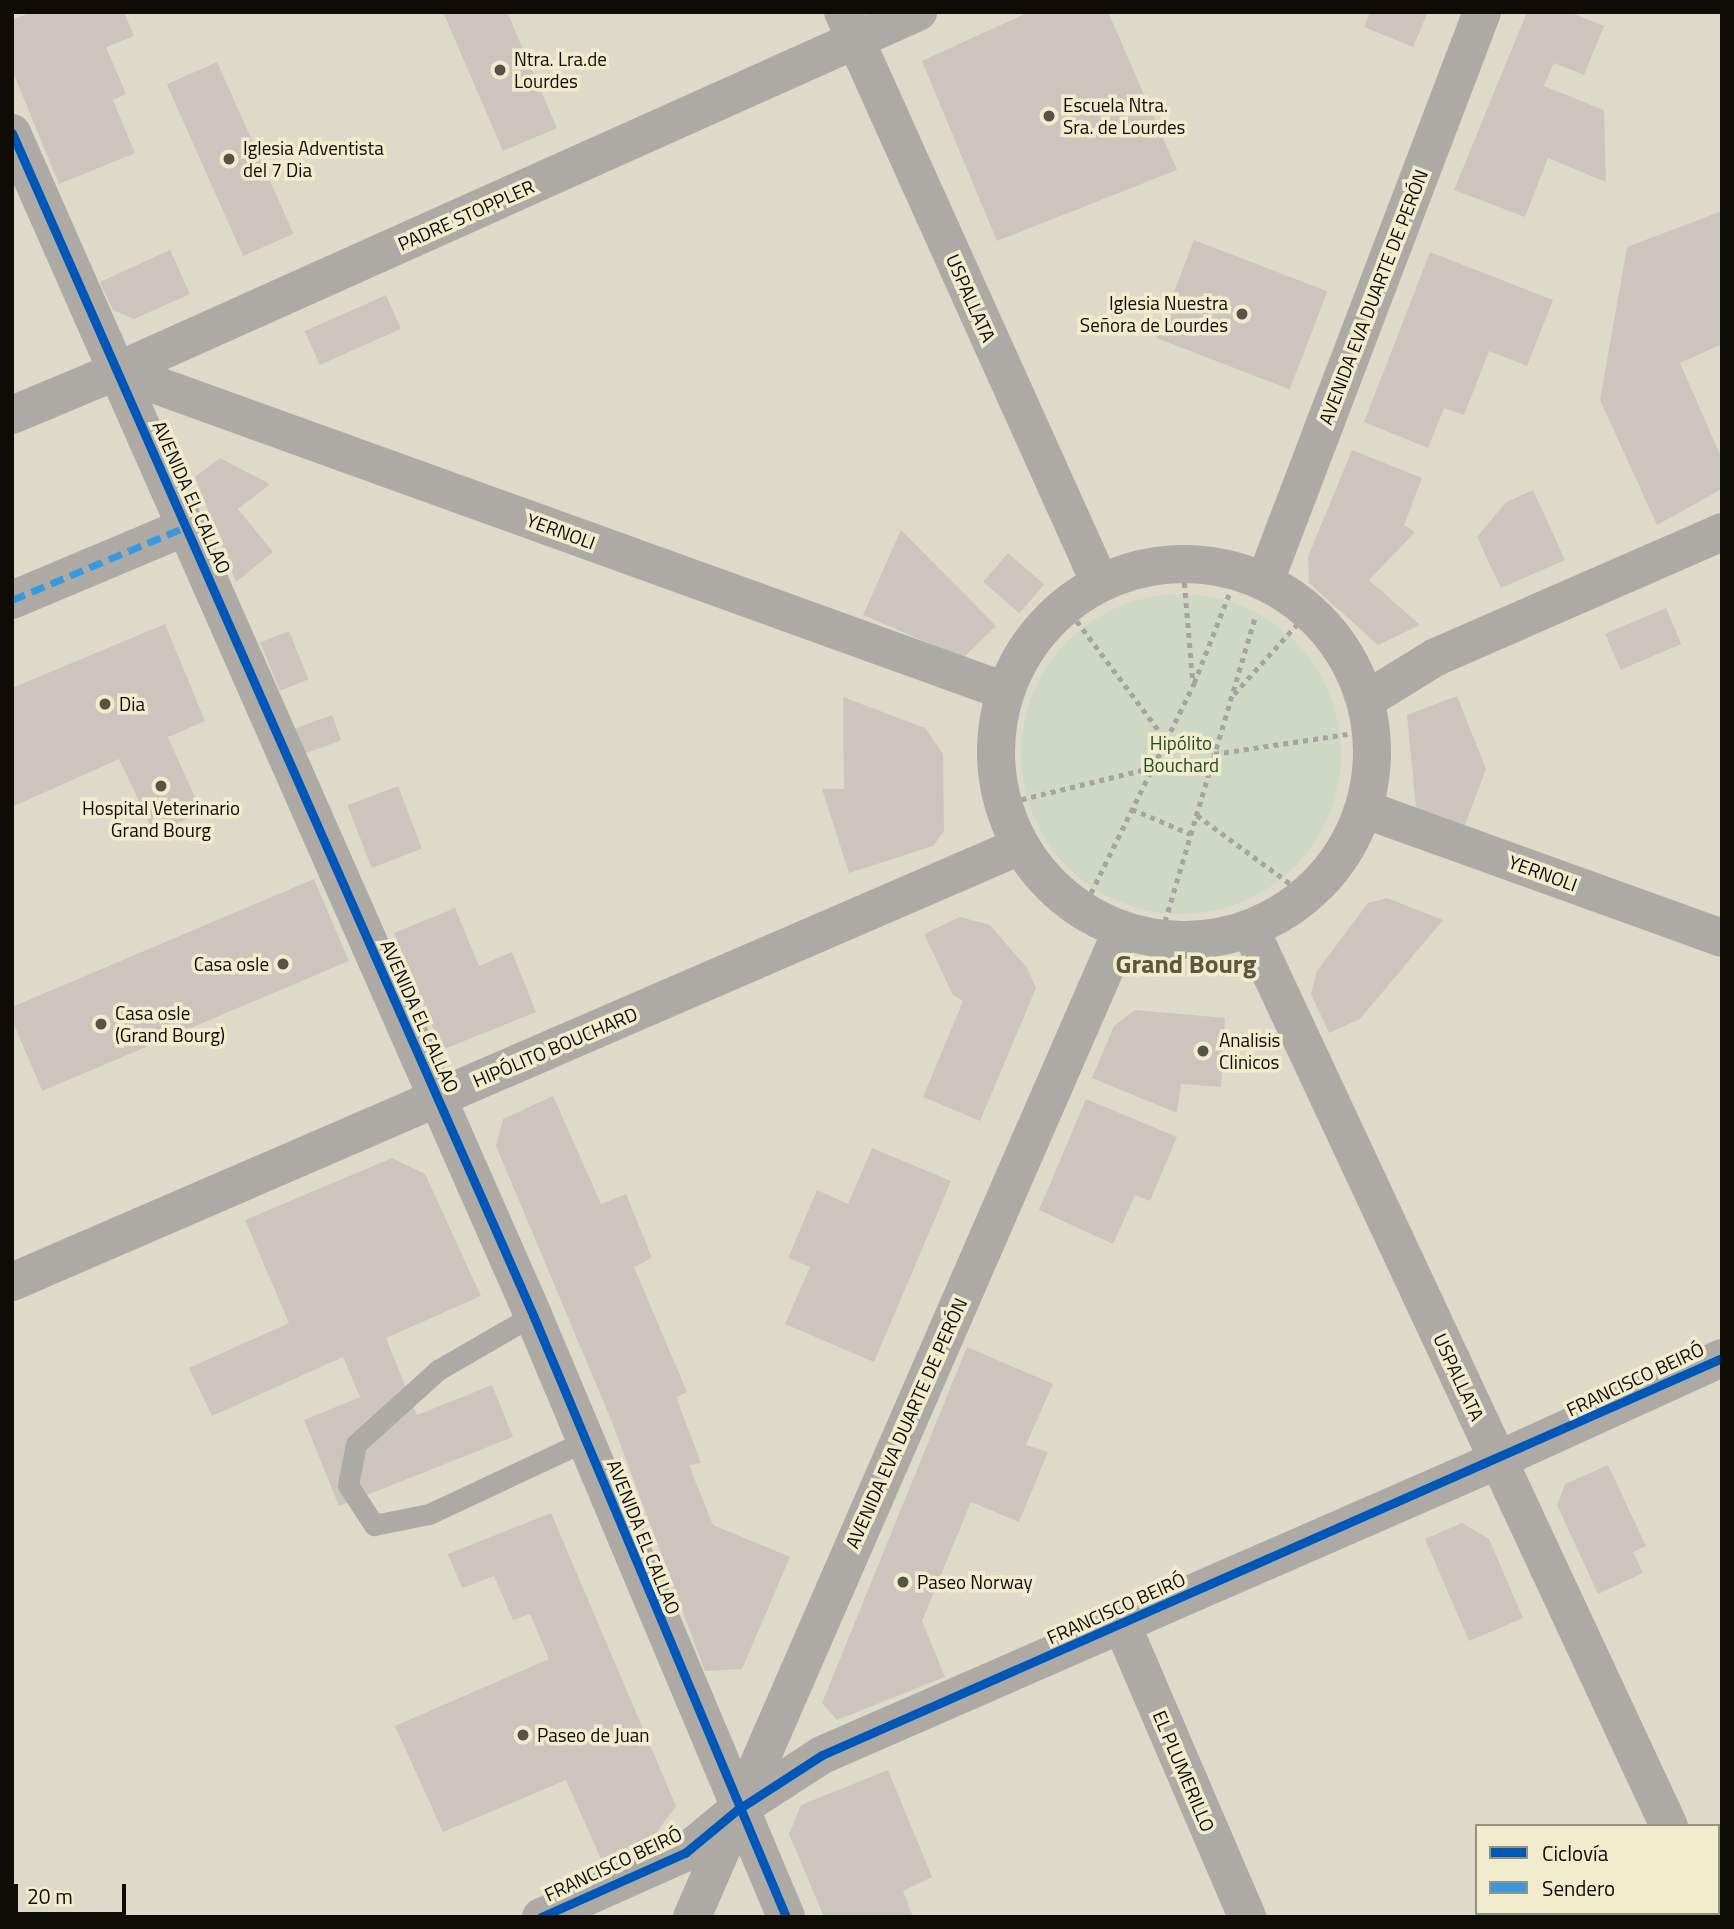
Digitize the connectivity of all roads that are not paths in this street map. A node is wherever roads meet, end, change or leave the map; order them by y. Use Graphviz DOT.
graph roads {
  1 [pos="918,12"];
  2 [pos="1482,12"];
  3 [pos="849,27"];
  4 [pos="12,133"];
  5 [pos="117,370"];
  6 [pos="12,415"];
  7 [pos="186,527"];
  8 [pos="1722,532"];
  9 [pos="1252,577"];
  10 [pos="1100,583"];
  11 [pos="12,600"];
  12 [pos="1005,691"];
  13 [pos="1369,715"];
  14 [pos="1364,809"];
  15 [pos="1020,846"];
  16 [pos="1250,929"];
  17 [pos="1122,930"];
  18 [pos="1722,938"];
  19 [pos="437,1098"];
  20 [pos="12,1282"];
  21 [pos="533,1315"];
  22 [pos="1722,1358"];
  23 [pos="585,1441"];
  24 [pos="1498,1460"];
  25 [pos="1122,1625"];
  26 [pos="737,1810"];
  27 [pos="1668,1824"];
  28 [pos="541,1917"];
  29 [pos="692,1917"];
  30 [pos="786,1917"];
  31 [pos="1247,1917"];
  1 -- 3 [label="street, PADRE STOPPLER"];
  2 -- 9 [label="street, AVENIDA EVA DUARTE DE PERÓN"];
  3 -- 5 [label="street, PADRE STOPPLER"];
  3 -- 10 [label="street, USPALLATA"];
  4 -- 5 [label="street, AVENIDA EL CALLAO"];
  5 -- 6 [label="street, PADRE STOPPLER"];
  5 -- 7 [label="street, AVENIDA EL CALLAO"];
  5 -- 12 [label="street, YERNOLI"];
  7 -- 11 [label="street"];
  7 -- 19 [label="street, AVENIDA EL CALLAO"];
  8 -- 13 [label="street"];
  9 -- 10 [label="street"];
  9 -- 13 [label="street"];
  10 -- 12 [label="street"];
  12 -- 15 [label="street"];
  13 -- 14 [label="street"];
  14 -- 16 [label="street"];
  14 -- 18 [label="street, YERNOLI"];
  15 -- 17 [label="street"];
  15 -- 19 [label="street, HIPÓLITO BOUCHARD"];
  16 -- 17 [label="street"];
  16 -- 24 [label="street, USPALLATA"];
  17 -- 26 [label="street, AVENIDA EVA DUARTE DE PERÓN"];
  19 -- 20 [label="street, HIPÓLITO BOUCHARD"];
  19 -- 21 [label="street, AVENIDA EL CALLAO"];
  21 -- 23 [label="street, AVENIDA EL CALLAO"];
  21 -- 23 [label="lane"];
  22 -- 24 [label="street, FRANCISCO BEIRÓ"];
  23 -- 26 [label="street, AVENIDA EL CALLAO"];
  24 -- 25 [label="street, FRANCISCO BEIRÓ"];
  24 -- 27 [label="street, USPALLATA"];
  25 -- 26 [label="street, FRANCISCO BEIRÓ"];
  25 -- 31 [label="street, EL PLUMERILLO"];
  26 -- 28 [label="street, FRANCISCO BEIRÓ"];
  26 -- 29 [label="street, AVENIDA EVA DUARTE DE PERÓN"];
  26 -- 30 [label="street, AVENIDA EL CALLAO"];
}
